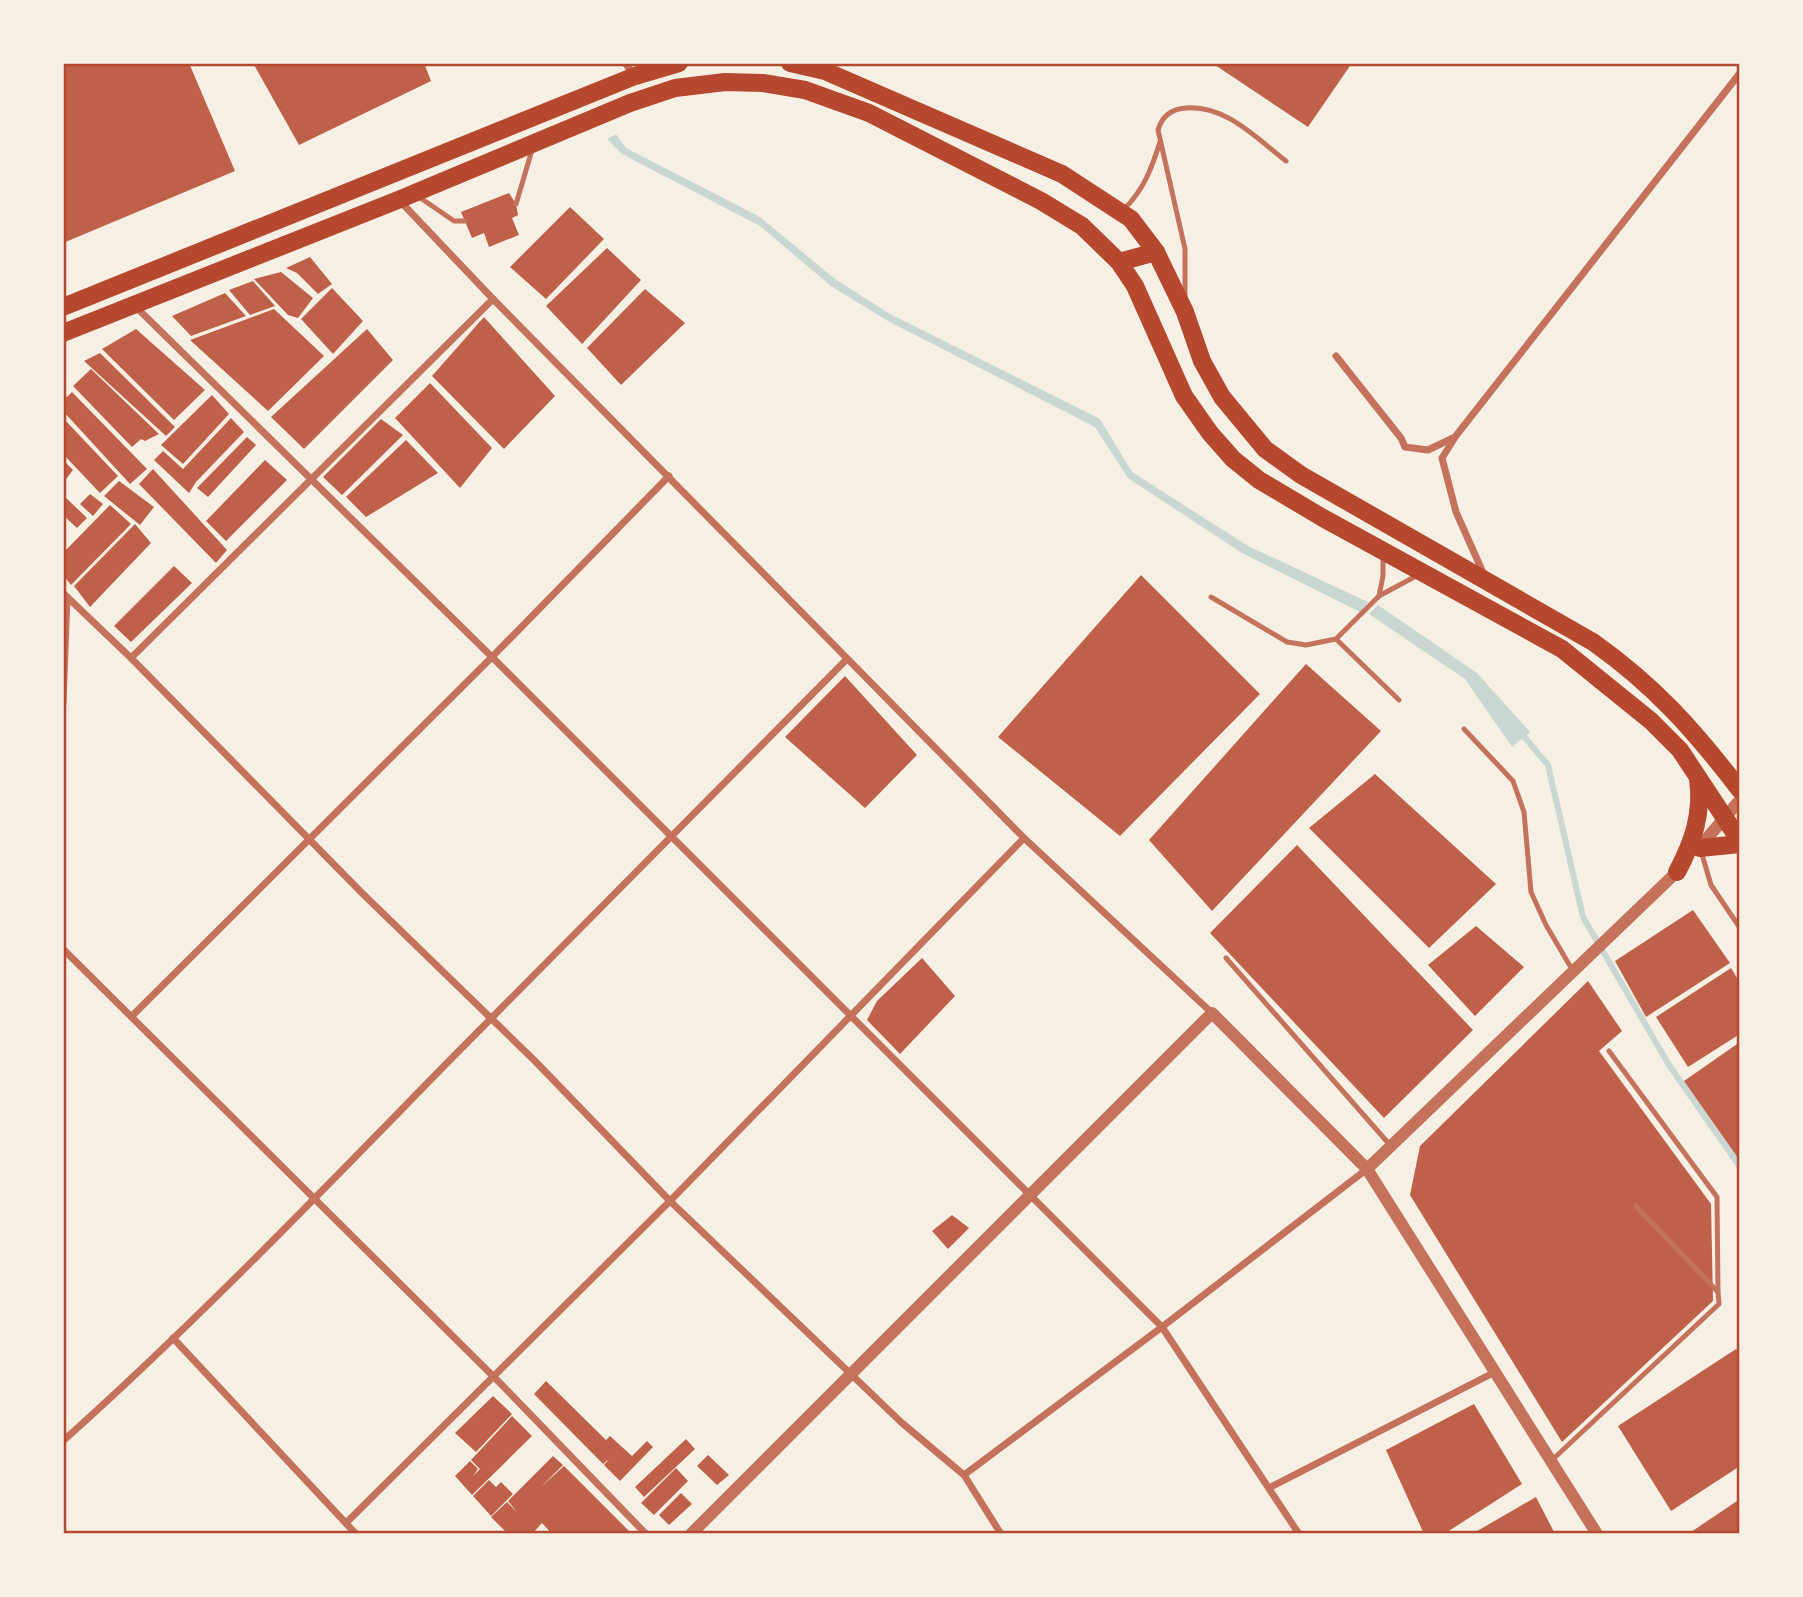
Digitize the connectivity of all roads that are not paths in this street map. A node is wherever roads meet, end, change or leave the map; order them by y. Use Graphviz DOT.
graph roads {
  1 [pos="679,63"];
  2 [pos="790,63"];
  3 [pos="630,69"];
  4 [pos="1740,73"];
  5 [pos="1160,141"];
  6 [pos="534,144"];
  7 [pos="1286,161"];
  8 [pos="406,196"];
  9 [pos="516,204"];
  10 [pos="1122,211"];
  11 [pos="465,221"];
  12 [pos="1156,252"];
  13 [pos="1119,262"];
  14 [pos="493,299"];
  15 [pos="134,305"];
  16 [pos="63,307"];
  17 [pos="1185,312"];
  18 [pos="63,333"];
  19 [pos="1336,356"];
  20 [pos="1455,437"];
  21 [pos="669,476"];
  22 [pos="312,479"];
  23 [pos="1383,551"];
  24 [pos="1423,572"];
  25 [pos="1487,580"];
  26 [pos="65,595"];
  27 [pos="1211,597"];
  28 [pos="1377,598"];
  29 [pos="1336,639"];
  30 [pos="492,657"];
  31 [pos="131,658"];
  32 [pos="847,659"];
  33 [pos="1399,700"];
  34 [pos="63,703"];
  35 [pos="1464,729"];
  36 [pos="1697,775"];
  37 [pos="1740,790"];
  38 [pos="1740,800"];
  39 [pos="1725,818"];
  40 [pos="669,837"];
  41 [pos="309,838"];
  42 [pos="1024,838"];
  43 [pos="1740,843"];
  44 [pos="1700,848"];
  45 [pos="1677,872"];
  46 [pos="1740,928"];
  47 [pos="63,949"];
  48 [pos="1226,958"];
  49 [pos="1573,972"];
  50 [pos="1212,1013"];
  51 [pos="132,1016"];
  52 [pos="850,1016"];
  53 [pos="492,1018"];
  54 [pos="1609,1051"];
  55 [pos="1392,1147"];
  56 [pos="1367,1169"];
  57 [pos="1029,1196"];
  58 [pos="314,1199"];
  59 [pos="670,1201"];
  60 [pos="1636,1206"];
  61 [pos="1718,1292"];
  62 [pos="1162,1328"];
  63 [pos="173,1338"];
  64 [pos="1495,1372"];
  65 [pos="851,1374"];
  66 [pos="493,1377"];
  67 [pos="63,1441"];
  68 [pos="1551,1461"];
  69 [pos="964,1475"];
  70 [pos="1269,1488"];
  71 [pos="346,1523"];
  72 [pos="356,1534"];
  73 [pos="646,1534"];
  74 [pos="691,1534"];
  75 [pos="1001,1534"];
  76 [pos="1299,1534"];
  77 [pos="1597,1534"];
  1 -- 3 [label="main road"];
  2 -- 10 [label="main road"];
  3 -- 16 [label="main road"];
  4 -- 20 [label="street"];
  5 -- 7 [label="lane"];
  5 -- 10 [label="lane"];
  5 -- 17 [label="lane"];
  6 -- 8 [label="main road"];
  6 -- 9 [label="lane"];
  6 -- 13 [label="main road"];
  8 -- 11 [label="lane"];
  8 -- 14 [label="street"];
  8 -- 15 [label="main road"];
  10 -- 12 [label="main road"];
  12 -- 13 [label="main road"];
  12 -- 17 [label="main road"];
  13 -- 23 [label="main road"];
  14 -- 21 [label="street"];
  14 -- 22 [label="street"];
  15 -- 18 [label="main road"];
  15 -- 22 [label="street"];
  17 -- 25 [label="main road"];
  19 -- 20 [label="street"];
  20 -- 25 [label="street"];
  21 -- 30 [label="street"];
  21 -- 32 [label="street"];
  22 -- 30 [label="street"];
  22 -- 31 [label="street"];
  23 -- 24 [label="main road"];
  23 -- 28 [label="lane"];
  24 -- 28 [label="lane"];
  24 -- 36 [label="main road"];
  25 -- 37 [label="main road"];
  26 -- 31 [label="street"];
  26 -- 34 [label="street"];
  27 -- 29 [label="lane"];
  28 -- 29 [label="lane"];
  29 -- 33 [label="lane"];
  30 -- 40 [label="street"];
  30 -- 41 [label="street"];
  31 -- 41 [label="street"];
  32 -- 40 [label="street"];
  32 -- 42 [label="street"];
  35 -- 49 [label="lane"];
  36 -- 39 [label="main road"];
  36 -- 45 [label="main road"];
  38 -- 39 [label="street"];
  39 -- 43 [label="main road"];
  39 -- 44 [label="street"];
  40 -- 52 [label="street"];
  40 -- 53 [label="street"];
  41 -- 51 [label="street"];
  41 -- 53 [label="street"];
  42 -- 50 [label="street"];
  42 -- 52 [label="street"];
  43 -- 44 [label="main road"];
  44 -- 45 [label="street"];
  44 -- 46 [label="lane"];
  45 -- 49 [label="street"];
  47 -- 51 [label="street"];
  48 -- 55 [label="lane"];
  49 -- 55 [label="street"];
  50 -- 56 [label="street"];
  50 -- 57 [label="street"];
  51 -- 58 [label="street"];
  52 -- 57 [label="street"];
  52 -- 59 [label="street"];
  53 -- 58 [label="street"];
  53 -- 59 [label="street"];
  54 -- 61 [label="lane"];
  55 -- 56 [label="street"];
  56 -- 62 [label="street"];
  56 -- 64 [label="street"];
  57 -- 62 [label="street"];
  57 -- 65 [label="street"];
  58 -- 63 [label="street"];
  58 -- 66 [label="street"];
  59 -- 65 [label="street"];
  59 -- 66 [label="street"];
  60 -- 61 [label="lane"];
  61 -- 68 [label="lane"];
  62 -- 69 [label="street"];
  62 -- 70 [label="street"];
  63 -- 67 [label="street"];
  63 -- 71 [label="street"];
  64 -- 68 [label="street"];
  64 -- 70 [label="street"];
  65 -- 69 [label="street"];
  65 -- 74 [label="street"];
  66 -- 71 [label="street"];
  66 -- 73 [label="street"];
  68 -- 77 [label="street"];
  69 -- 75 [label="street"];
  70 -- 76 [label="street"];
  71 -- 72 [label="street"];
}
